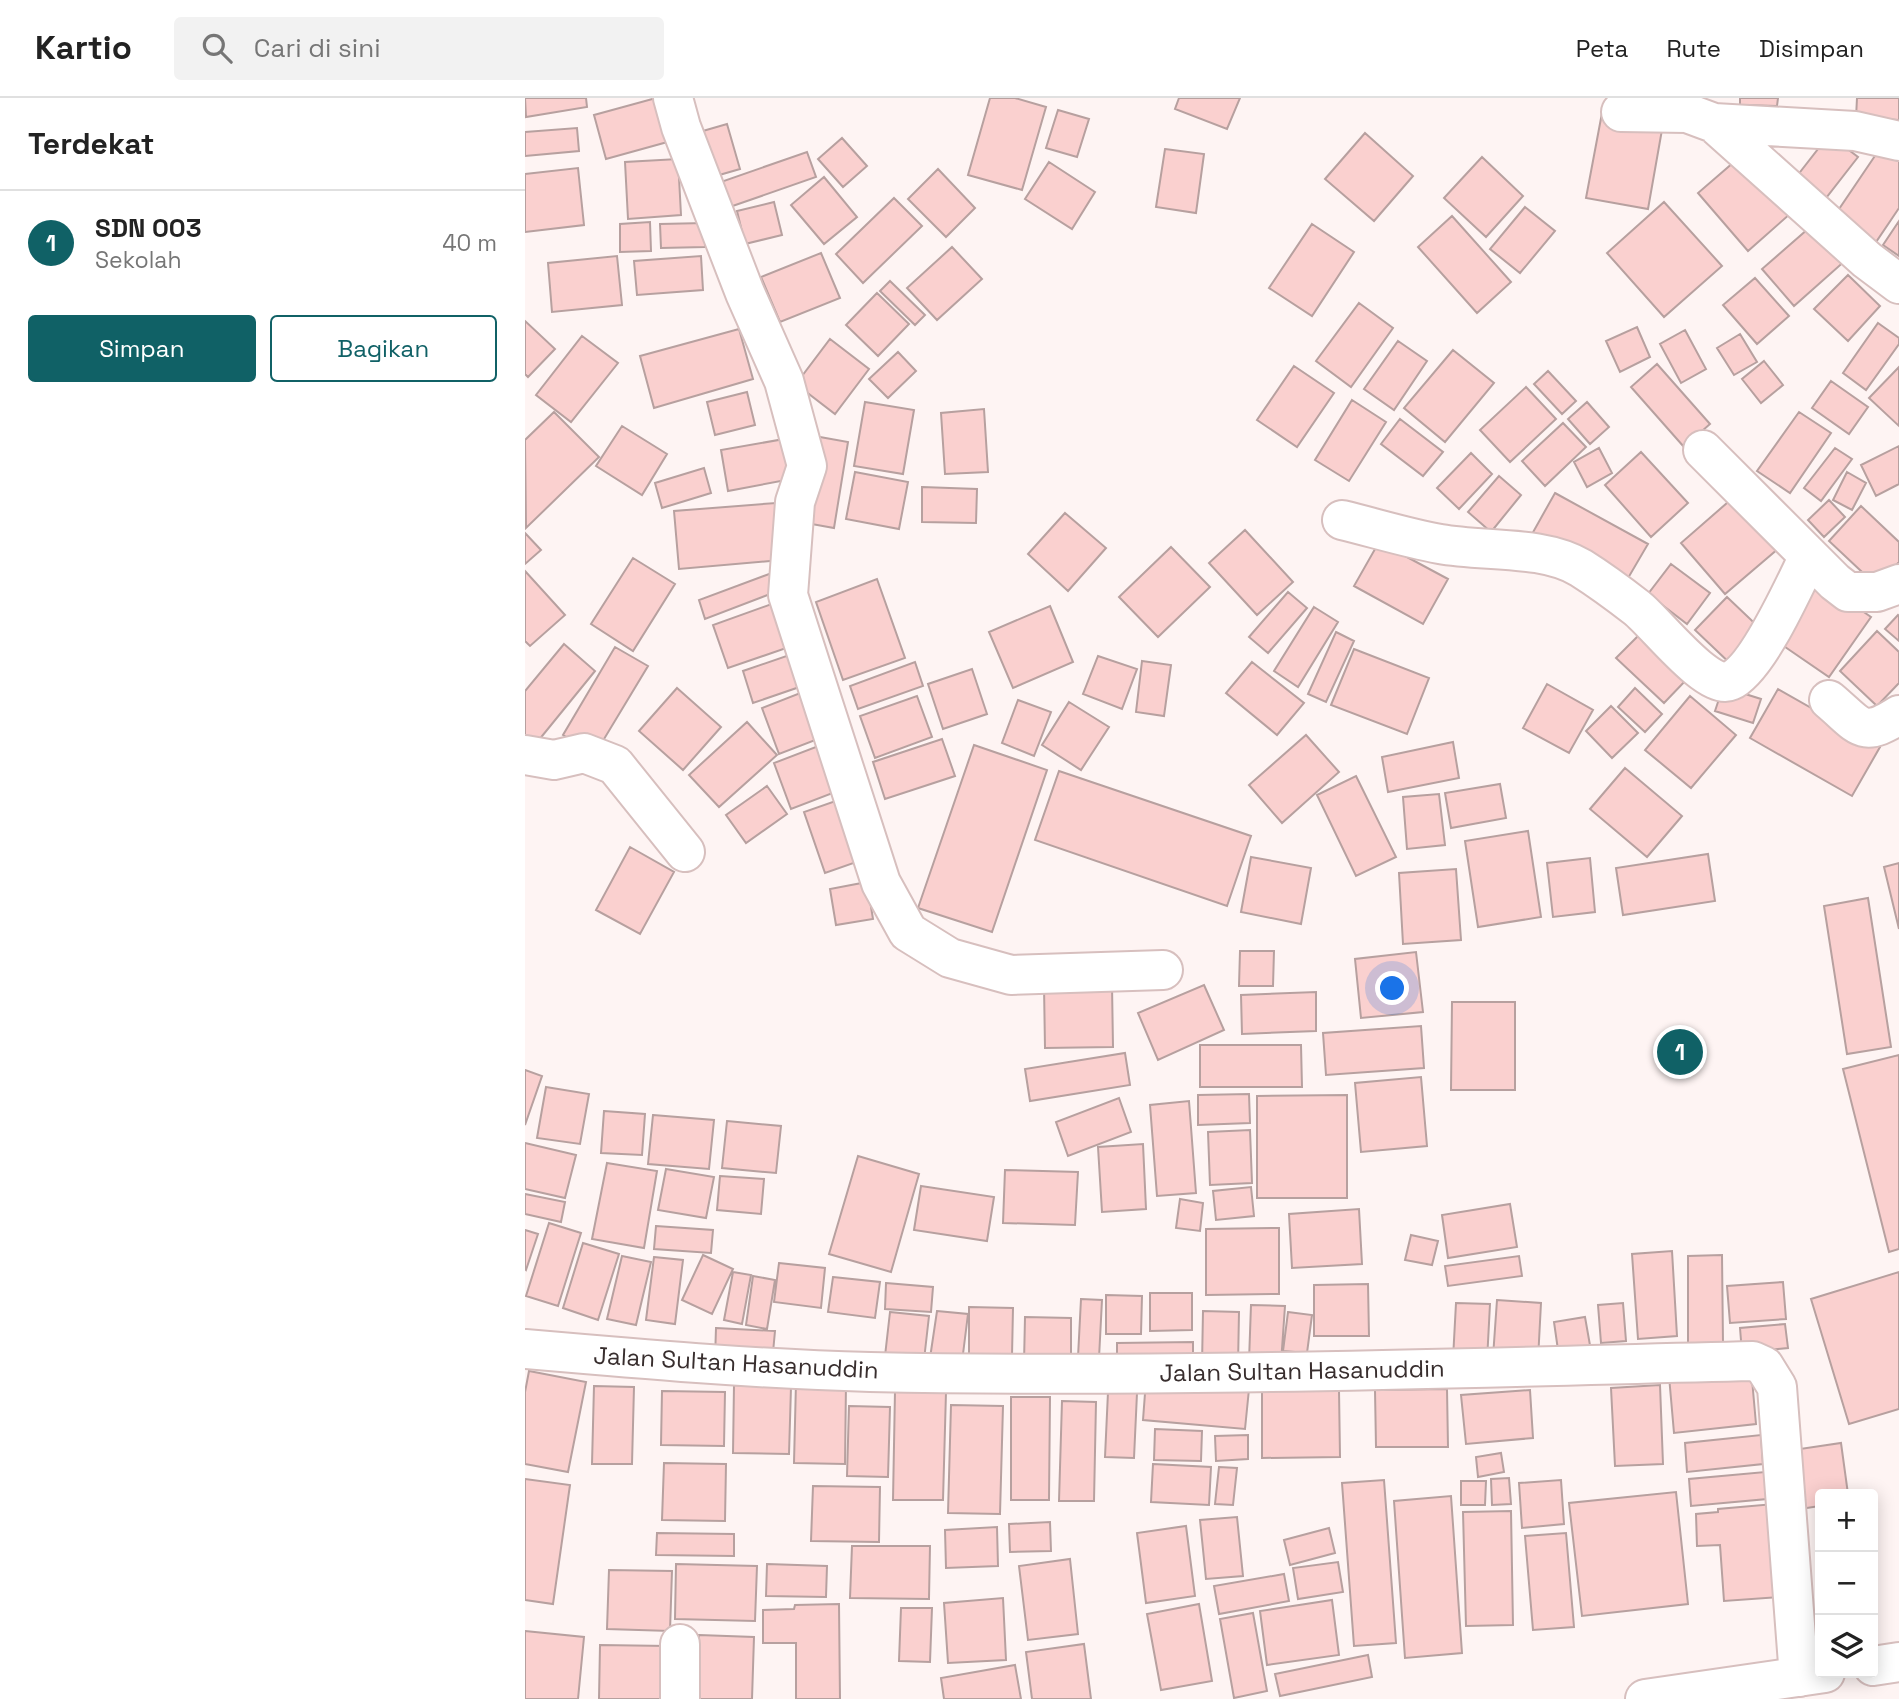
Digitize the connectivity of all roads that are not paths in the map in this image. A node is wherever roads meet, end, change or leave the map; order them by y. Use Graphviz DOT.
graph roads {
  1 [pos="673,98"];
  2 [pos="1621,112"];
  3 [pos="1714,123"];
  4 [pos="1899,141"];
  5 [pos="1899,284"];
  6 [pos="1703,450"];
  7 [pos="1342,520"];
  8 [pos="1809,556"];
  9 [pos="1899,584"];
  10 [pos="1829,700"];
  11 [pos="1899,715"];
  12 [pos="525,755"];
  13 [pos="685,852"];
  14 [pos="1163,970"];
  15 [pos="525,1349"];
  16 [pos="680,1644"];
  17 [pos="1899,1662"];
  18 [pos="1878,1665"];
  19 [pos="1812,1675"];
  20 [pos="680,1699"];
  21 [pos="1645,1699"];
  1 -- 14 [label="street"];
  2 -- 3 [label="street"];
  3 -- 4 [label="street"];
  3 -- 5 [label="street"];
  6 -- 8 [label="street"];
  7 -- 8 [label="street"];
  8 -- 9 [label="street"];
  10 -- 11 [label="street"];
  12 -- 13 [label="street"];
  15 -- 19 [label="street, Jalan Sultan Hasanuddin"];
  16 -- 20 [label="street"];
  17 -- 18 [label="street"];
  19 -- 21 [label="street"];
}
